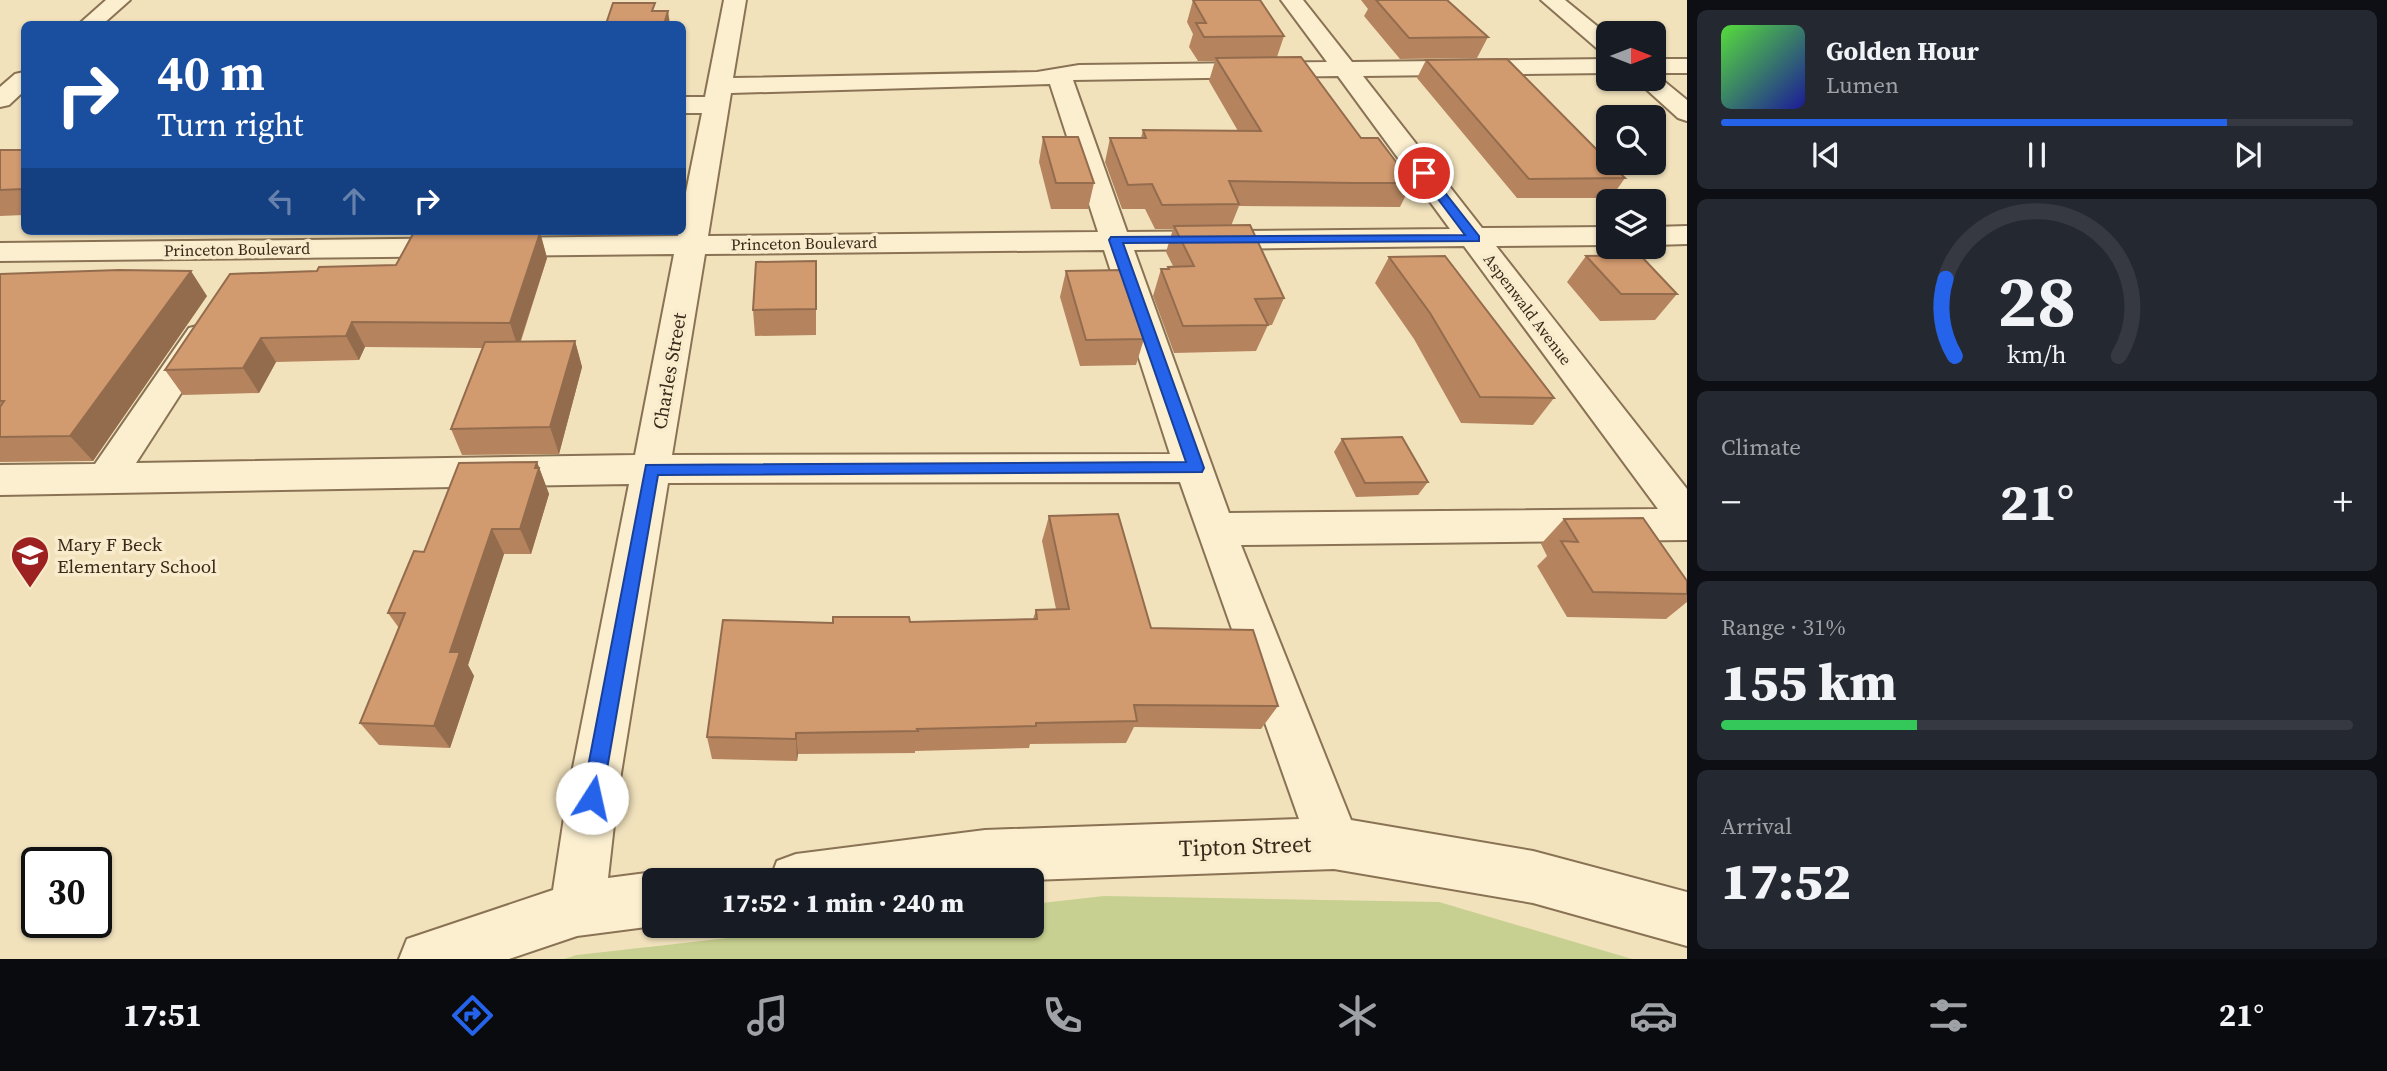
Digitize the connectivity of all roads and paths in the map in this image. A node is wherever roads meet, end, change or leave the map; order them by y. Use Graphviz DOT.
graph roads {
  1 [pos="119,0"];
  2 [pos="735,0"];
  3 [pos="1292,0"];
  4 [pos="1552,0"];
  5 [pos="94,21"];
  6 [pos="1596,36"];
  7 [pos="1596,66"];
  8 [pos="1666,66"];
  9 [pos="1687,66"];
  10 [pos="1344,69"];
  11 [pos="1059,76"];
  12 [pos="21,82"];
  13 [pos="1661,91"];
  14 [pos="706,99"];
  15 [pos="0,100"];
  16 [pos="0,111"];
  17 [pos="21,111"];
  18 [pos="1687,113"];
  19 [pos="1596,236"];
  20 [pos="1666,236"];
  21 [pos="1687,236"];
  22 [pos="1475,238"];
  23 [pos="265,240"];
  24 [pos="1115,240"];
  25 [pos="691,244"];
  26 [pos="0,252"];
  27 [pos="1196,468"];
  28 [pos="651,469"];
  29 [pos="107,477"];
  30 [pos="0,480"];
  31 [pos="1687,518"];
  32 [pos="1687,524"];
  33 [pos="1215,529"];
  34 [pos="1334,843"];
  35 [pos="890,868"];
  36 [pos="642,901"];
  37 [pos="577,909"];
  38 [pos="1687,919"];
  39 [pos="427,959"];
  1 -- 5 [label="street"];
  2 -- 14 [label="street, Charles Street"];
  3 -- 10 [label="street, Aspenwald Avenue"];
  4 -- 6 [label="street"];
  7 -- 10 [label="street"];
  8 -- 9 [label="street"];
  10 -- 11 [label="street"];
  10 -- 22 [label="street, Aspenwald Avenue"];
  11 -- 14 [label="street"];
  11 -- 24 [label="street"];
  12 -- 15 [label="street"];
  13 -- 18 [label="street"];
  14 -- 25 [label="street, Charles Street"];
  16 -- 17 [label="street"];
  19 -- 22 [label="street, Princeton Boulevard"];
  20 -- 21 [label="street"];
  22 -- 24 [label="street, Princeton Boulevard"];
  22 -- 31 [label="street, Aspenwald Avenue"];
  23 -- 25 [label="street, Princeton Boulevard"];
  23 -- 26 [label="street, Princeton Boulevard"];
  23 -- 29 [label="street"];
  24 -- 25 [label="street, Princeton Boulevard"];
  24 -- 27 [label="street"];
  25 -- 28 [label="street, Charles Street"];
  27 -- 28 [label="street"];
  27 -- 33 [label="street"];
  28 -- 29 [label="street"];
  28 -- 37 [label="street, Charles Street"];
  29 -- 30 [label="street"];
  32 -- 33 [label="street"];
  33 -- 34 [label="street"];
  34 -- 35 [label="street, Tipton Street"];
  34 -- 38 [label="street, Tipton Street"];
  36 -- 37 [label="street"];
  37 -- 39 [label="street"];
}
